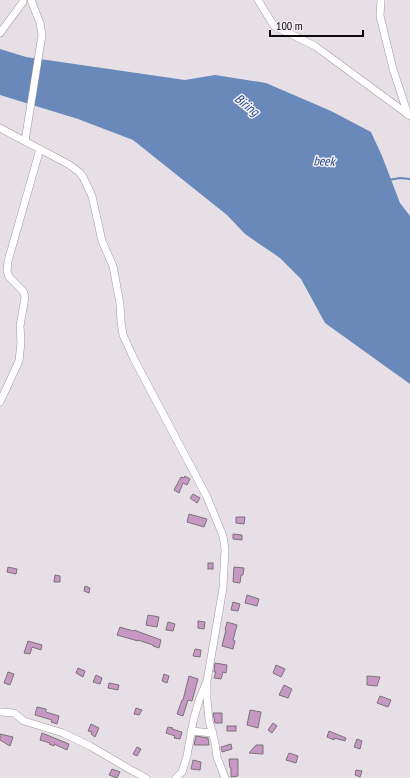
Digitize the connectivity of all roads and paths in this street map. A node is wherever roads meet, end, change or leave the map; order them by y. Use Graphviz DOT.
graph roads {
  1 [pos="23,0"];
  2 [pos="31,0"];
  3 [pos="258,0"];
  4 [pos="381,0"];
  5 [pos="0,33"];
  6 [pos="409,116"];
  7 [pos="0,128"];
  8 [pos="25,141"];
  9 [pos="40,148"];
  10 [pos="0,402"];
  11 [pos="207,681"];
  12 [pos="0,712"];
  13 [pos="191,731"];
  14 [pos="213,733"];
  15 [pos="146,778"];
  16 [pos="176,778"];
  17 [pos="225,778"];
  1 -- 5 [label="street"];
  2 -- 8 [label="street"];
  3 -- 6 [label="street"];
  4 -- 6 [label="street"];
  7 -- 8 [label="street"];
  8 -- 9 [label="street"];
  9 -- 10 [label="street"];
  9 -- 11 [label="street"];
  11 -- 13 [label="street"];
  11 -- 14 [label="street"];
  12 -- 15 [label="street"];
  13 -- 14 [label="street"];
  13 -- 16 [label="street"];
  14 -- 17 [label="street"];
}
